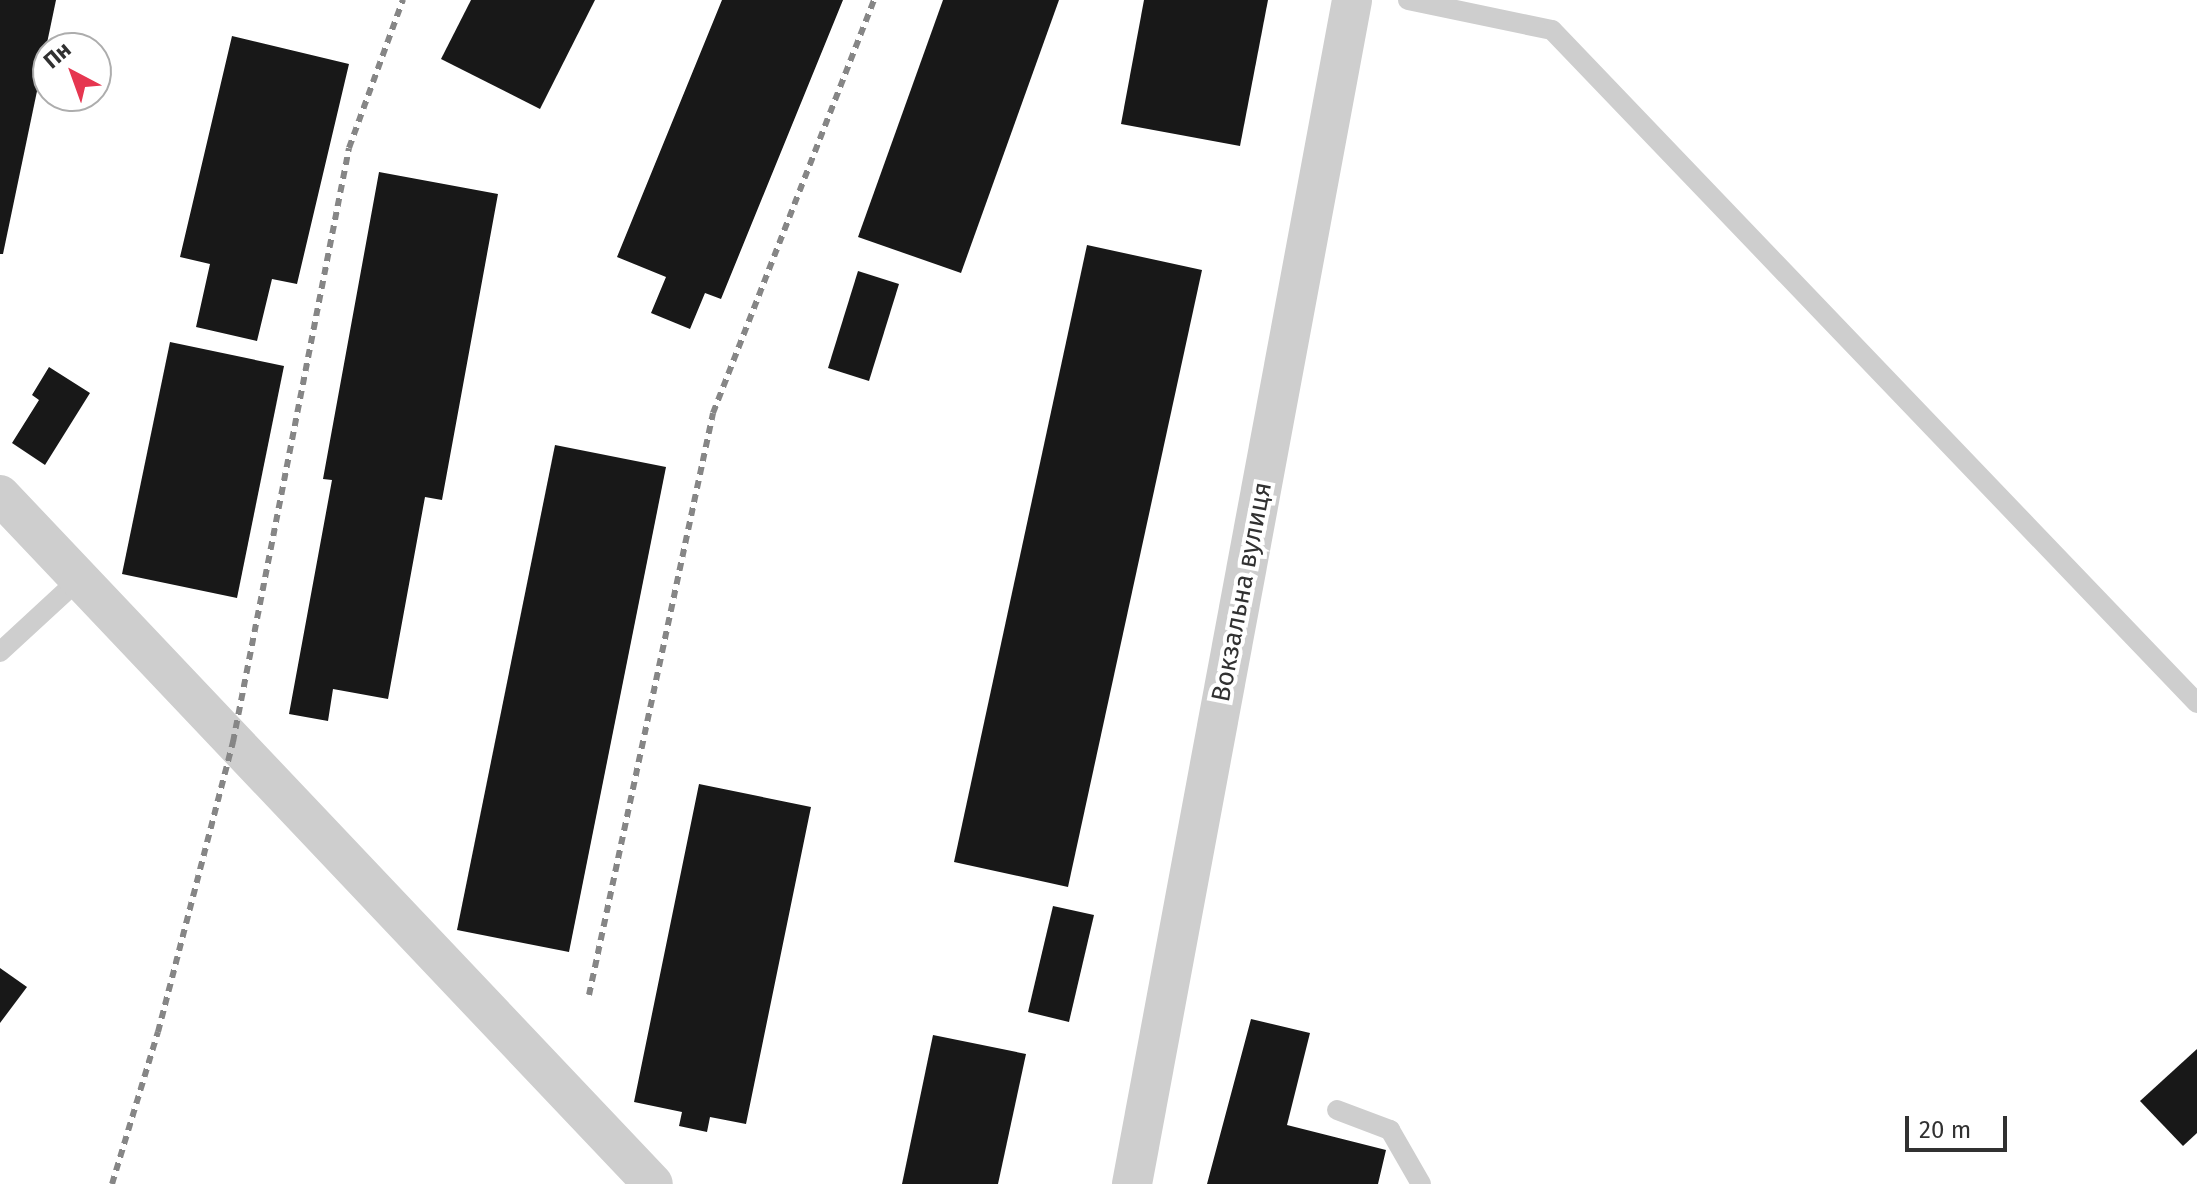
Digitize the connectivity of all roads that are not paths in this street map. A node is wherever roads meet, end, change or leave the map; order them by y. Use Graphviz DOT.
graph roads {
  1 [pos="1352,0"];
  2 [pos="1408,0"];
  3 [pos="0,495"];
  4 [pos="77,581"];
  5 [pos="0,652"];
  6 [pos="2197,703"];
  7 [pos="1337,1110"];
  8 [pos="653,1184"];
  9 [pos="1132,1184"];
  10 [pos="1421,1184"];
  1 -- 9 [label="street, Вокзальна вулиця"];
  2 -- 6 [label="lane"];
  3 -- 4 [label="street"];
  4 -- 5 [label="lane"];
  4 -- 8 [label="street"];
  7 -- 10 [label="lane"];
}
